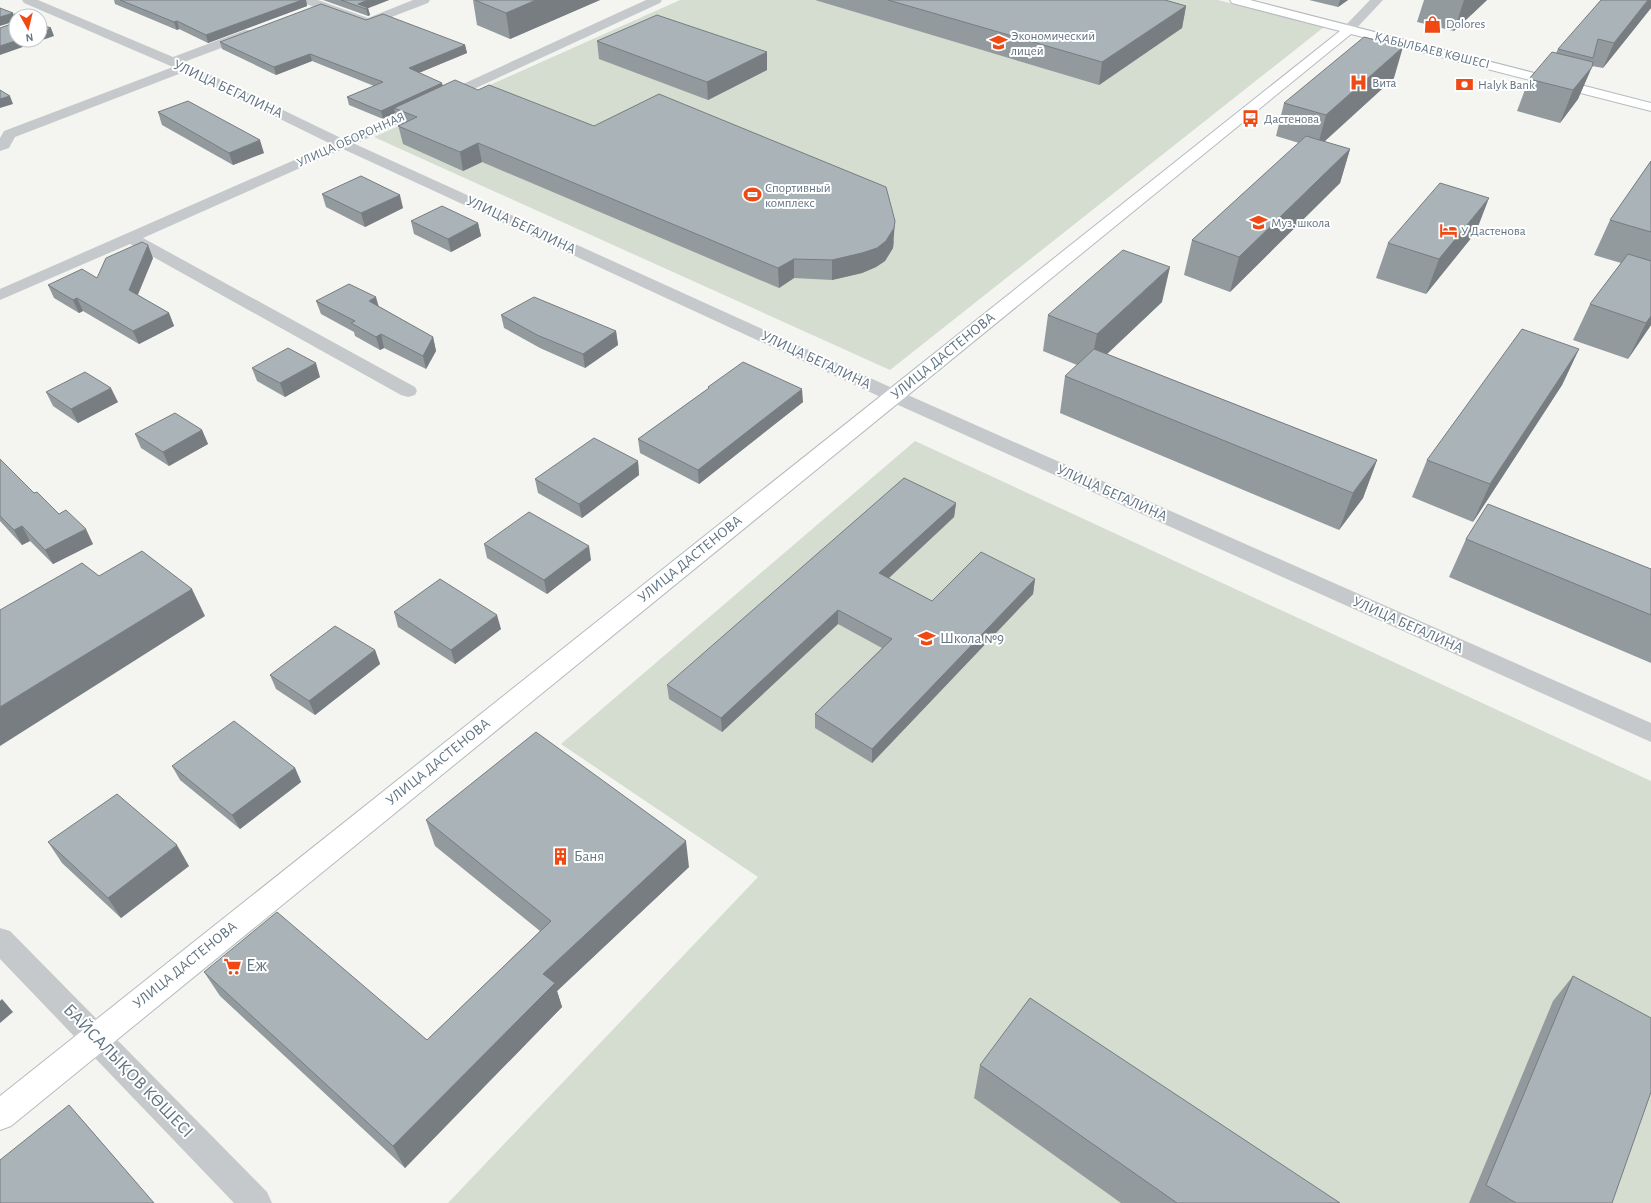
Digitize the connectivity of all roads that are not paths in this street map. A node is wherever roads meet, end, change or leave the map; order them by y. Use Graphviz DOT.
graph roads {
  1 [pos="28,0"];
  2 [pos="307,0"];
  3 [pos="424,0"];
  4 [pos="656,0"];
  5 [pos="1236,0"];
  6 [pos="1377,0"];
  7 [pos="323,6"];
  8 [pos="56,13"];
  9 [pos="301,14"];
  10 [pos="48,16"];
  11 [pos="258,30"];
  12 [pos="1348,30"];
  13 [pos="178,65"];
  14 [pos="1651,107"];
  15 [pos="5,131"];
  16 [pos="343,144"];
  17 [pos="0,147"];
  18 [pos="131,238"];
  19 [pos="0,296"];
  20 [pos="408,391"];
  21 [pos="894,396"];
  22 [pos="1651,733"];
  23 [pos="0,940"];
  24 [pos="95,1037"];
  25 [pos="0,1115"];
  26 [pos="256,1203"];
  1 -- 8 [label="street, УЛИЦА БЕГАЛИНА"];
  2 -- 7 [label="street"];
  3 -- 7 [label="street"];
  4 -- 16 [label="street, УЛИЦА ОБОРОННАЯ"];
  5 -- 12 [label="street, ҚАБЫЛБАЕВ КӨШЕСІ"];
  6 -- 12 [label="street, УЛИЦА ДАСТЕНОВА"];
  7 -- 9 [label="street"];
  8 -- 10 [label="street"];
  8 -- 13 [label="street, УЛИЦА БЕГАЛИНА"];
  11 -- 13 [label="street"];
  12 -- 14 [label="street, ҚАБЫЛБАЕВ КӨШЕСІ"];
  12 -- 21 [label="street, УЛИЦА ДАСТЕНОВА"];
  13 -- 15 [label="street"];
  13 -- 16 [label="street, УЛИЦА БЕГАЛИНА"];
  15 -- 17 [label="street"];
  16 -- 18 [label="street, УЛИЦА ОБОРОННАЯ"];
  16 -- 21 [label="street, УЛИЦА БЕГАЛИНА"];
  18 -- 19 [label="street, УЛИЦА ОБОРОННАЯ"];
  18 -- 20 [label="street"];
  21 -- 22 [label="street, УЛИЦА БЕГАЛИНА"];
  21 -- 24 [label="street, УЛИЦА ДАСТЕНОВА"];
  23 -- 24 [label="street, БАЙСАЛЫҚОВ КӨШЕСІ"];
  24 -- 25 [label="street, УЛИЦА ДАСТЕНОВА"];
  24 -- 26 [label="street, БАЙСАЛЫҚОВ КӨШЕСІ"];
}
